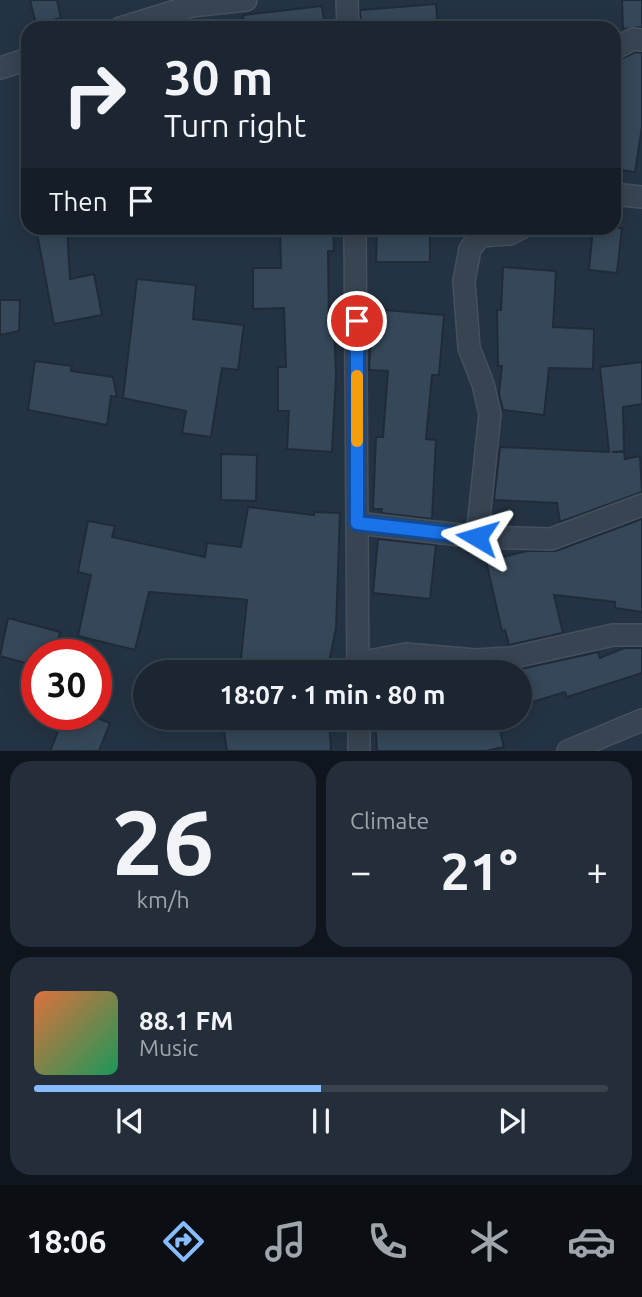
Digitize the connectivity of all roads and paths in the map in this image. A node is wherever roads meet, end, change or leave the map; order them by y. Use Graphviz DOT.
graph roads {
  1 [pos="246,0"];
  2 [pos="347,0"];
  3 [pos="143,21"];
  4 [pos="348,21"];
  5 [pos="642,40"];
  6 [pos="621,45"];
  7 [pos="21,61"];
  8 [pos="0,68"];
  9 [pos="621,195"];
  10 [pos="642,197"];
  11 [pos="355,235"];
  12 [pos="495,235"];
  13 [pos="642,505"];
  14 [pos="357,523"];
  15 [pos="477,537"];
  16 [pos="642,635"];
  17 [pos="358,660"];
  18 [pos="385,660"];
  19 [pos="475,660"];
  20 [pos="475,660"];
  21 [pos="642,720"];
  22 [pos="359,730"];
  23 [pos="359,751"];
  24 [pos="568,751"];
  1 -- 3 [label="street"];
  2 -- 4 [label="street"];
  5 -- 6 [label="street"];
  7 -- 8 [label="street"];
  9 -- 10 [label="street"];
  11 -- 14 [label="street"];
  12 -- 15 [label="street"];
  13 -- 15 [label="street"];
  14 -- 15 [label="street"];
  14 -- 17 [label="street"];
  16 -- 20 [label="street"];
  18 -- 19 [label="street"];
  21 -- 24 [label="street"];
  22 -- 23 [label="street"];
}
